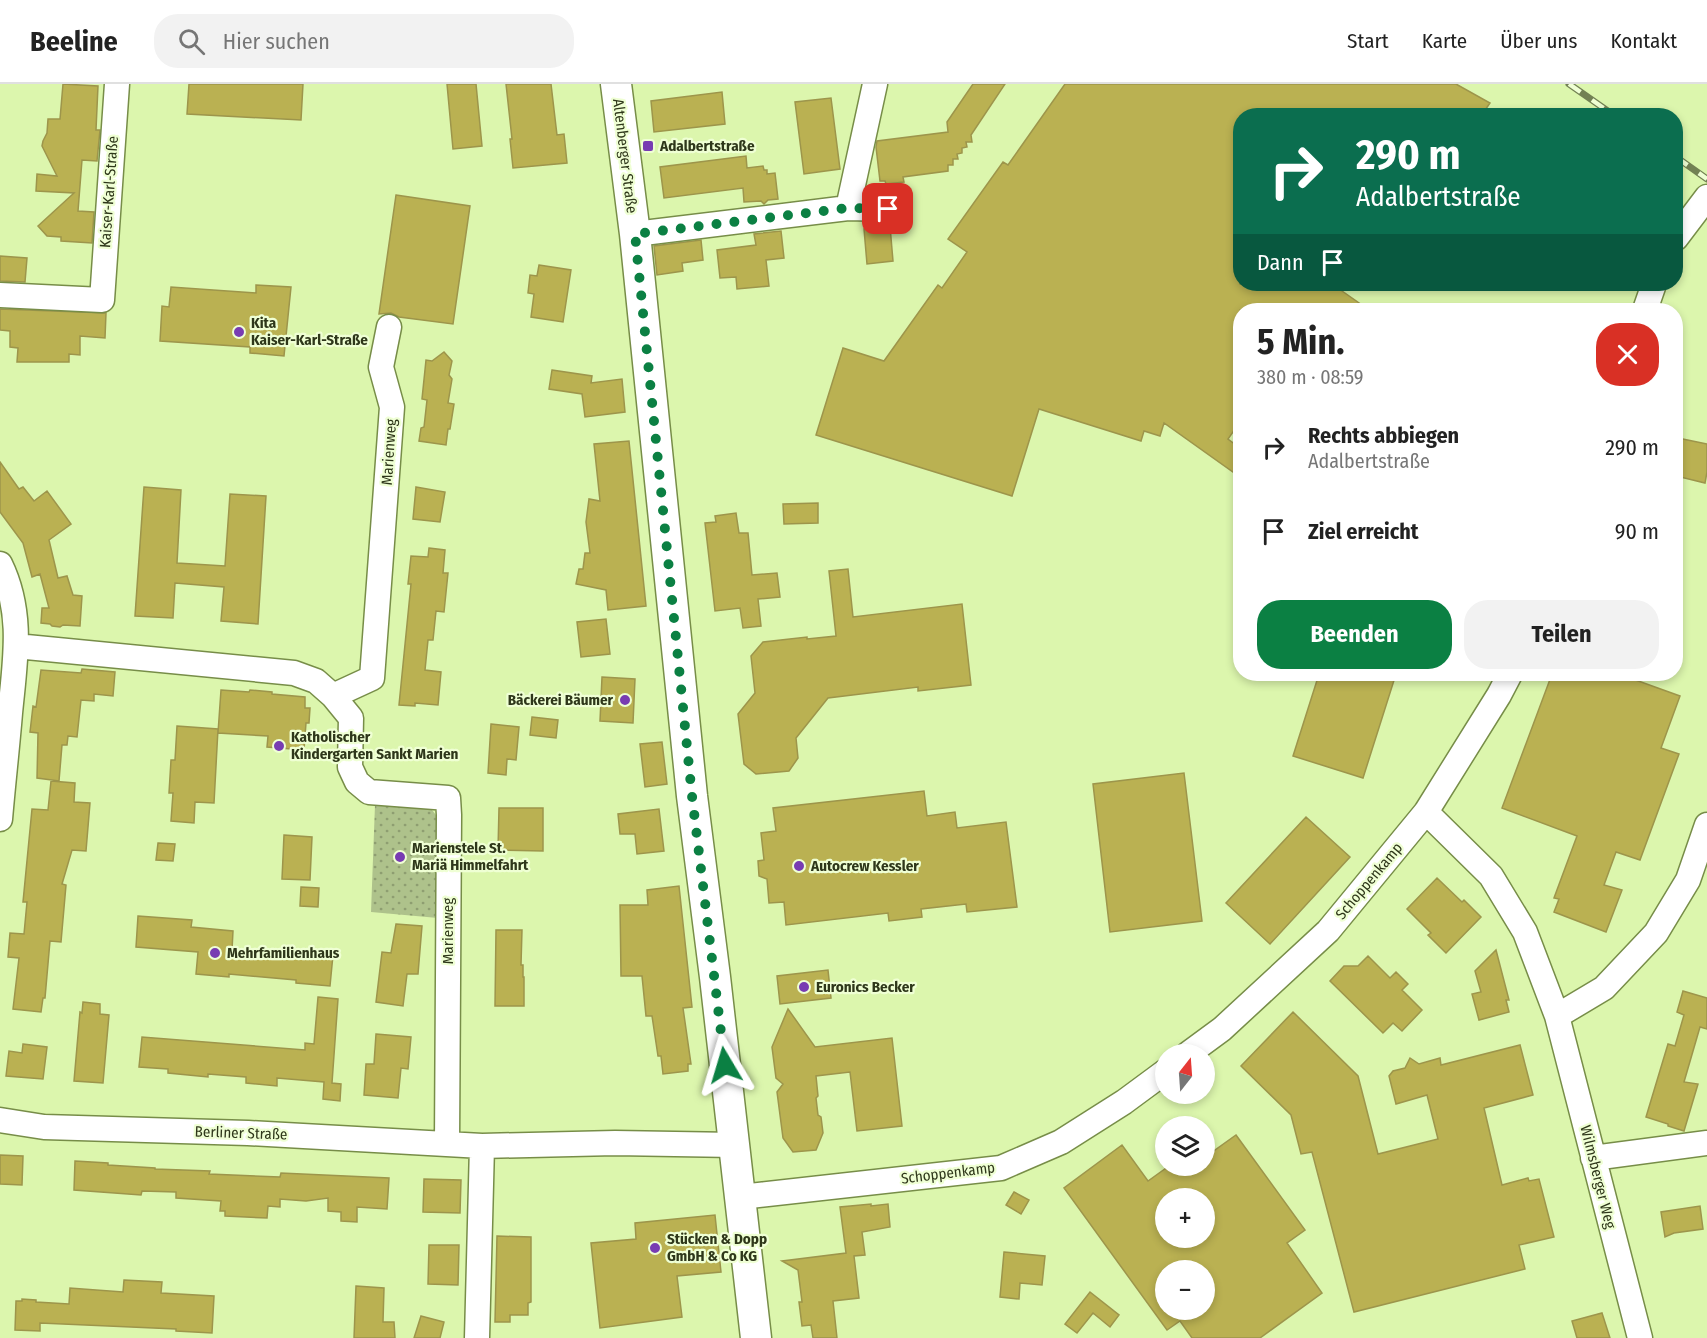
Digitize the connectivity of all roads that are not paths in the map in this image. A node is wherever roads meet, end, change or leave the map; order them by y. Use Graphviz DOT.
graph roads {
  1 [pos="117,84"];
  2 [pos="616,84"];
  3 [pos="875,84"];
  4 [pos="1707,197"];
  5 [pos="848,208"];
  6 [pos="888,209"];
  7 [pos="1683,229"];
  8 [pos="635,234"];
  9 [pos="0,295"];
  10 [pos="389,327"];
  11 [pos="0,564"];
  12 [pos="16,646"];
  13 [pos="1506,681"];
  14 [pos="333,696"];
  15 [pos="1426,812"];
  16 [pos="0,819"];
  17 [pos="1705,836"];
  18 [pos="1557,1016"];
  19 [pos="1202,1044"];
  20 [pos="1155,1079"];
  21 [pos="0,1120"];
  22 [pos="447,1143"];
  23 [pos="1707,1143"];
  24 [pos="735,1145"];
  25 [pos="482,1146"];
  26 [pos="1593,1158"];
  27 [pos="741,1197"];
  28 [pos="477,1338"];
  29 [pos="756,1338"];
  30 [pos="1640,1338"];
  1 -- 9 [label="street, Kaiser-Karl-Straße"];
  2 -- 8 [label="main road, Altenberger Straße"];
  3 -- 5 [label="street"];
  4 -- 7 [label="street"];
  5 -- 6 [label="street"];
  5 -- 8 [label="street"];
  8 -- 24 [label="main road, Altenberger Straße"];
  10 -- 14 [label="street, Marienweg"];
  11 -- 12 [label="street"];
  12 -- 14 [label="street, Marienweg"];
  12 -- 16 [label="street"];
  13 -- 15 [label="street, Schoppenkamp"];
  14 -- 22 [label="street, Marienweg"];
  15 -- 18 [label="street, Wilmsberger Weg"];
  15 -- 19 [label="street, Schoppenkamp"];
  17 -- 18 [label="street"];
  18 -- 26 [label="street, Wilmsberger Weg"];
  20 -- 27 [label="street, Schoppenkamp"];
  21 -- 22 [label="street, Berliner Straße"];
  22 -- 25 [label="street, Berliner Straße"];
  23 -- 26 [label="street"];
  24 -- 25 [label="street, Berliner Straße"];
  24 -- 27 [label="main road, Altenberger Straße"];
  25 -- 28 [label="street"];
  26 -- 30 [label="street, Wilmsberger Weg"];
  27 -- 29 [label="main road, Altenberger Straße"];
}
